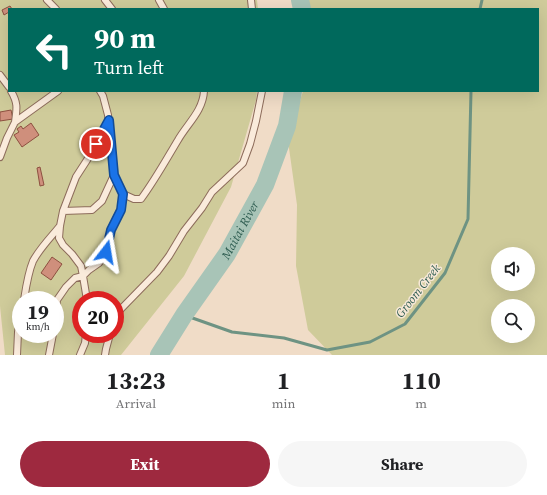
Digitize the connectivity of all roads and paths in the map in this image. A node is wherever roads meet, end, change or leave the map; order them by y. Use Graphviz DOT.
graph roads {
  1 [pos="47,0"];
  2 [pos="105,0"];
  3 [pos="55,8"];
  4 [pos="111,8"];
  5 [pos="0,75"];
  6 [pos="8,86"];
  7 [pos="12,92"];
  8 [pos="57,92"];
  9 [pos="101,92"];
  10 [pos="204,92"];
  11 [pos="262,92"];
  12 [pos="109,120"];
  13 [pos="15,122"];
  14 [pos="0,157"];
  15 [pos="114,175"];
  16 [pos="123,194"];
  17 [pos="63,211"];
  18 [pos="60,226"];
  19 [pos="83,276"];
  20 [pos="25,291"];
  21 [pos="63,291"];
  22 [pos="86,291"];
  23 [pos="124,307"];
  24 [pos="18,343"];
  25 [pos="51,343"];
  26 [pos="85,343"];
  27 [pos="108,343"];
  28 [pos="17,355"];
  29 [pos="49,355"];
  30 [pos="80,355"];
  31 [pos="105,355"];
  1 -- 3 [label="lane"];
  2 -- 4 [label="lane"];
  5 -- 6 [label="lane"];
  7 -- 13 [label="lane"];
  8 -- 13 [label="lane"];
  9 -- 12 [label="lane"];
  10 -- 16 [label="lane"];
  11 -- 23 [label="lane"];
  12 -- 15 [label="lane"];
  12 -- 17 [label="lane"];
  13 -- 14 [label="lane"];
  15 -- 16 [label="lane"];
  15 -- 17 [label="lane"];
  16 -- 19 [label="lane"];
  17 -- 18 [label="lane"];
  18 -- 19 [label="lane"];
  18 -- 20 [label="lane"];
  19 -- 21 [label="lane"];
  19 -- 22 [label="lane"];
  24 -- 28 [label="lane"];
  25 -- 29 [label="lane"];
  26 -- 30 [label="lane"];
  27 -- 31 [label="lane"];
}
